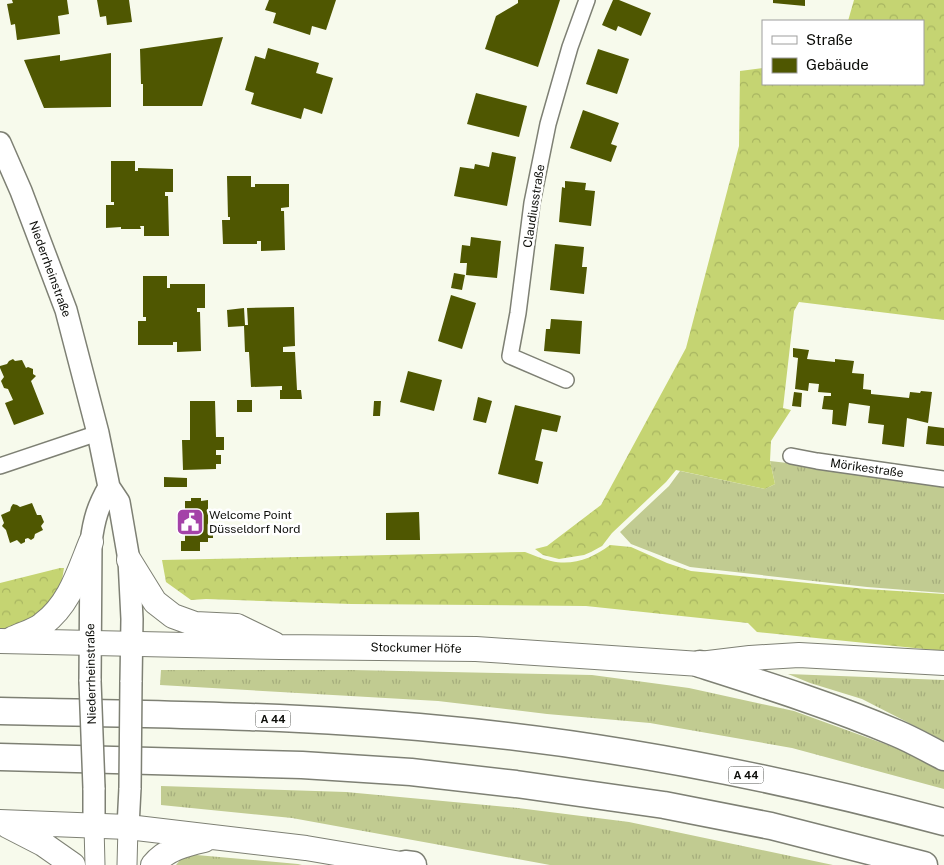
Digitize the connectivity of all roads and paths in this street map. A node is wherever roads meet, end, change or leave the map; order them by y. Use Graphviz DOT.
graph roads {
  1 [pos="587,0"];
  2 [pos="0,143"];
  3 [pos="566,380"];
  4 [pos="98,433"];
  5 [pos="791,456"];
  6 [pos="0,466"];
  7 [pos="944,479"];
  8 [pos="109,487"];
  9 [pos="91,542"];
  10 [pos="129,560"];
  11 [pos="3,642"];
  12 [pos="91,643"];
  13 [pos="131,645"];
  14 [pos="280,647"];
  15 [pos="944,663"];
  16 [pos="700,664"];
  17 [pos="0,711"];
  18 [pos="0,757"];
  19 [pos="944,757"];
  20 [pos="0,822"];
  21 [pos="944,822"];
  22 [pos="94,826"];
  23 [pos="128,827"];
  24 [pos="215,837"];
  25 [pos="73,865"];
  26 [pos="95,865"];
  27 [pos="127,865"];
  28 [pos="154,865"];
  29 [pos="406,865"];
  30 [pos="413,865"];
  31 [pos="924,865"];
  1 -- 3 [label="street, Claudiusstraße"];
  2 -- 4 [label="main road, Niederrheinstraße"];
  4 -- 6 [label="street"];
  4 -- 8 [label="main road, Niederrheinstraße"];
  5 -- 7 [label="street, Mörikestraße"];
  8 -- 9 [label="main road, Niederrheinstraße"];
  8 -- 10 [label="main road, Niederrheinstraße"];
  9 -- 11 [label="main road"];
  9 -- 12 [label="main road, Niederrheinstraße"];
  10 -- 13 [label="main road, Niederrheinstraße"];
  10 -- 14 [label="main road"];
  11 -- 12 [label="main road, Stockumer Höfe"];
  12 -- 13 [label="main road, Stockumer Höfe"];
  12 -- 22 [label="main road, Niederrheinstraße, bridge"];
  13 -- 14 [label="main road, Stockumer Höfe"];
  13 -- 23 [label="main road, Niederrheinstraße, bridge"];
  14 -- 16 [label="main road, Stockumer Höfe"];
  15 -- 16 [label="main road, Stockumer Höfe"];
  16 -- 19 [label="highway"];
  17 -- 21 [label="highway, A 44"];
  18 -- 31 [label="highway"];
  20 -- 22 [label="main road"];
  20 -- 25 [label="main road"];
  22 -- 23 [label="main road"];
  22 -- 26 [label="street, Niederrheinstraße"];
  23 -- 24 [label="main road"];
  23 -- 27 [label="street, Niederrheinstraße"];
  24 -- 28 [label="main road"];
  24 -- 29 [label="main road"];
  29 -- 30 [label="highway"];
}
